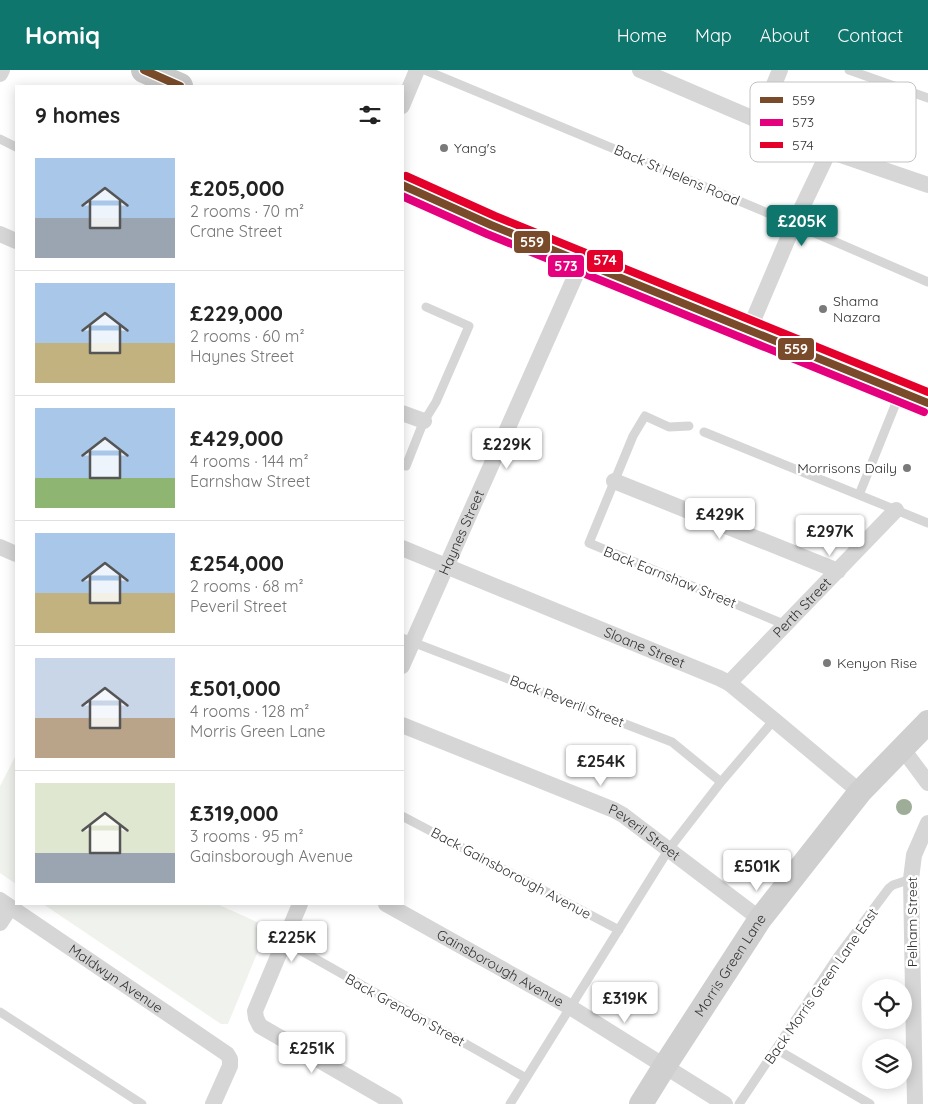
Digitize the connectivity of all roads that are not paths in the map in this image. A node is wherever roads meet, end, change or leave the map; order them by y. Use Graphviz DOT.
graph roads {
  1 [pos="2,70"];
  2 [pos="144,70"];
  3 [pos="417,70"];
  4 [pos="425,70"];
  5 [pos="640,70"];
  6 [pos="780,70"];
  7 [pos="849,70"];
  8 [pos="0,74"];
  9 [pos="775,82"];
  10 [pos="883,82"];
  11 [pos="178,85"];
  12 [pos="916,94"];
  13 [pos="928,98"];
  14 [pos="404,101"];
  15 [pos="750,117"];
  16 [pos="0,139"];
  17 [pos="15,146"];
  18 [pos="824,162"];
  19 [pos="861,162"];
  20 [pos="928,185"];
  21 [pos="404,186"];
  22 [pos="794,224"];
  23 [pos="0,234"];
  24 [pos="15,241"];
  25 [pos="582,261"];
  26 [pos="928,282"];
  27 [pos="426,307"];
  28 [pos="749,330"];
  29 [pos="900,392"];
  30 [pos="928,403"];
  31 [pos="404,414"];
  32 [pos="424,421"];
  33 [pos="689,426"];
  34 [pos="704,432"];
  35 [pos="406,466"];
  36 [pos="614,481"];
  37 [pos="859,495"];
  38 [pos="896,510"];
  39 [pos="928,523"];
  40 [pos="0,547"];
  41 [pos="404,549"];
  42 [pos="15,554"];
  43 [pos="447,566"];
  44 [pos="838,571"];
  45 [pos="786,625"];
  46 [pos="408,640"];
  47 [pos="404,657"];
  48 [pos="729,684"];
  49 [pos="774,720"];
  50 [pos="928,722"];
  51 [pos="404,726"];
  52 [pos="902,748"];
  53 [pos="721,782"];
  54 [pos="928,782"];
  55 [pos="860,792"];
  56 [pos="404,817"];
  57 [pos="928,823"];
  58 [pos="669,849"];
  59 [pos="911,879"];
  60 [pos="5,904"];
  61 [pos="300,905"];
  62 [pos="388,905"];
  63 [pos="760,919"];
  64 [pos="0,923"];
  65 [pos="618,930"];
  66 [pos="284,941"];
  67 [pos="570,1007"];
  68 [pos="0,1012"];
  69 [pos="776,1049"];
  70 [pos="921,1055"];
  71 [pos="664,1067"];
  72 [pos="526,1078"];
  73 [pos="142,1104"];
  74 [pos="213,1104"];
  75 [pos="394,1104"];
  76 [pos="510,1104"];
  77 [pos="641,1104"];
  78 [pos="725,1104"];
  79 [pos="739,1104"];
  80 [pos="870,1104"];
  81 [pos="915,1104"];
  1 -- 8 [label="street"];
  2 -- 11 [label="main road"];
  3 -- 14 [label="street"];
  4 -- 22 [label="lane, Back St Helens Road"];
  5 -- 15 [label="street"];
  6 -- 9 [label="street"];
  7 -- 10 [label="lane"];
  12 -- 13 [label="lane"];
  16 -- 17 [label="lane"];
  18 -- 22 [label="street"];
  19 -- 20 [label="street"];
  21 -- 25 [label="main road"];
  22 -- 26 [label="lane, Back St Helens Road"];
  22 -- 28 [label="street"];
  23 -- 24 [label="street"];
  25 -- 28 [label="main road"];
  25 -- 43 [label="street, Haynes Street"];
  27 -- 32 [label="lane"];
  28 -- 29 [label="main road"];
  29 -- 30 [label="main road"];
  29 -- 37 [label="lane"];
  31 -- 32 [label="street"];
  32 -- 35 [label="lane"];
  33 -- 36 [label="lane"];
  34 -- 37 [label="lane"];
  36 -- 44 [label="street"];
  36 -- 45 [label="lane, Back Earnshaw Street"];
  37 -- 38 [label="lane"];
  38 -- 39 [label="lane"];
  38 -- 44 [label="street, Perth Street"];
  40 -- 42 [label="street"];
  41 -- 43 [label="street, Sloane Street"];
  43 -- 46 [label="street, Haynes Street"];
  43 -- 48 [label="street, Sloane Street"];
  44 -- 45 [label="street, Perth Street"];
  45 -- 48 [label="street, Perth Street"];
  46 -- 47 [label="street, Haynes Street"];
  46 -- 53 [label="lane, Back Peveril Street"];
  48 -- 49 [label="street, Sloane Street"];
  49 -- 53 [label="lane"];
  49 -- 55 [label="street, Sloane Street"];
  50 -- 52 [label="street, Morris Green Lane"];
  51 -- 58 [label="street, Peveril Street"];
  52 -- 54 [label="street"];
  52 -- 55 [label="street, Morris Green Lane"];
  53 -- 58 [label="lane"];
  55 -- 63 [label="street, Morris Green Lane"];
  56 -- 65 [label="lane, Back Gainsborough Avenue"];
  57 -- 59 [label="street, Pelham Street"];
  58 -- 63 [label="street, Peveril Street"];
  58 -- 65 [label="lane"];
  59 -- 69 [label="lane, Back Morris Green Lane East"];
  59 -- 70 [label="street, Pelham Street"];
  60 -- 64 [label="street"];
  60 -- 74 [label="street, Maldwyn Avenue"];
  61 -- 66 [label="street"];
  62 -- 67 [label="street, Gainsborough Avenue"];
  63 -- 71 [label="street, Morris Green Lane"];
  65 -- 67 [label="lane"];
  66 -- 72 [label="lane, Back Grendon Street"];
  66 -- 75 [label="street"];
  67 -- 71 [label="street, Gainsborough Avenue"];
  67 -- 72 [label="lane"];
  68 -- 73 [label="lane"];
  69 -- 79 [label="lane, Back Morris Green Lane East"];
  69 -- 80 [label="lane"];
  70 -- 81 [label="street, Pelham Street"];
  71 -- 77 [label="street, Morris Green Lane"];
  71 -- 78 [label="street, Gainsborough Avenue"];
  72 -- 76 [label="lane"];
}
